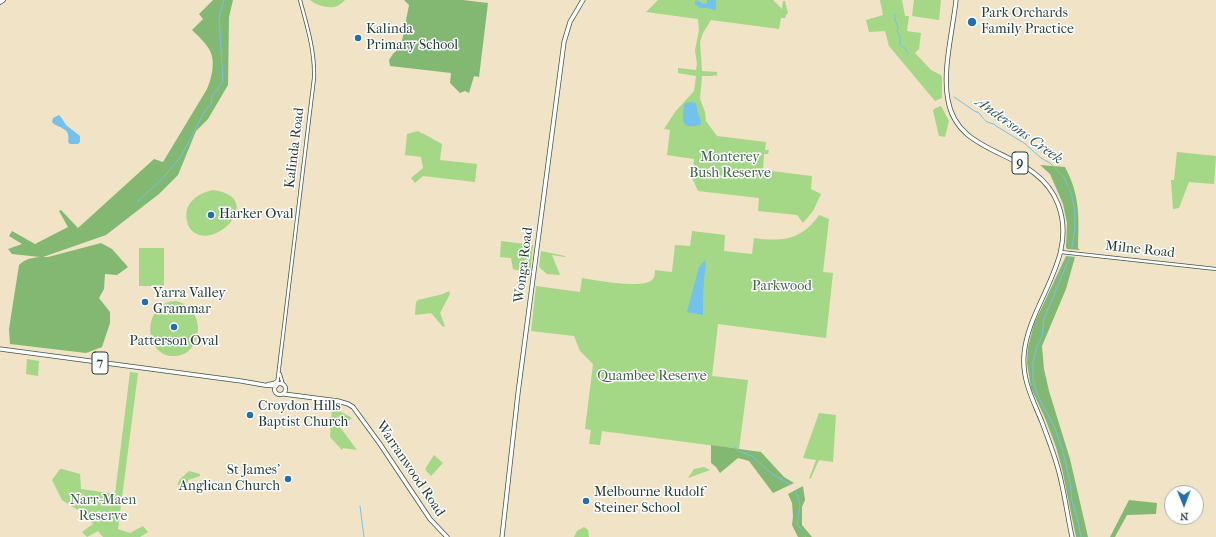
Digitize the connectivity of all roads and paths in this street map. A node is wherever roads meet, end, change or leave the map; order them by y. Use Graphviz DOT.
graph roads {
  1 [pos="3,0"];
  2 [pos="300,0"];
  3 [pos="582,0"];
  4 [pos="956,0"];
  5 [pos="0,2"];
  6 [pos="1061,252"];
  7 [pos="1216,269"];
  8 [pos="0,349"];
  9 [pos="279,372"];
  10 [pos="278,380"];
  11 [pos="264,385"];
  12 [pos="277,385"];
  13 [pos="284,387"];
  14 [pos="275,392"];
  15 [pos="284,394"];
  16 [pos="297,395"];
  17 [pos="447,537"];
  18 [pos="502,537"];
  19 [pos="1072,537"];
  1 -- 5 [label="highway"];
  2 -- 9 [label="street, Kalinda Road"];
  3 -- 18 [label="main road, Wonga Road"];
  4 -- 6 [label="main road, 9"];
  6 -- 7 [label="street, Milne Road"];
  6 -- 19 [label="main road, 9"];
  8 -- 11 [label="main road, 7"];
  9 -- 10 [label="street, Kalinda Road"];
  9 -- 13 [label="street, Kalinda Road"];
  10 -- 11 [label="street"];
  10 -- 12 [label="street, Kalinda Road"];
  11 -- 12 [label="main road, 7"];
  11 -- 14 [label="main road, 7"];
  12 -- 13 [label="main road, 7"];
  12 -- 14 [label="main road"];
  13 -- 15 [label="main road"];
  13 -- 16 [label="main road, 7"];
  14 -- 15 [label="main road, 7"];
  15 -- 16 [label="main road, 7"];
  16 -- 17 [label="main road, Warranwood Road / 7"];
}
